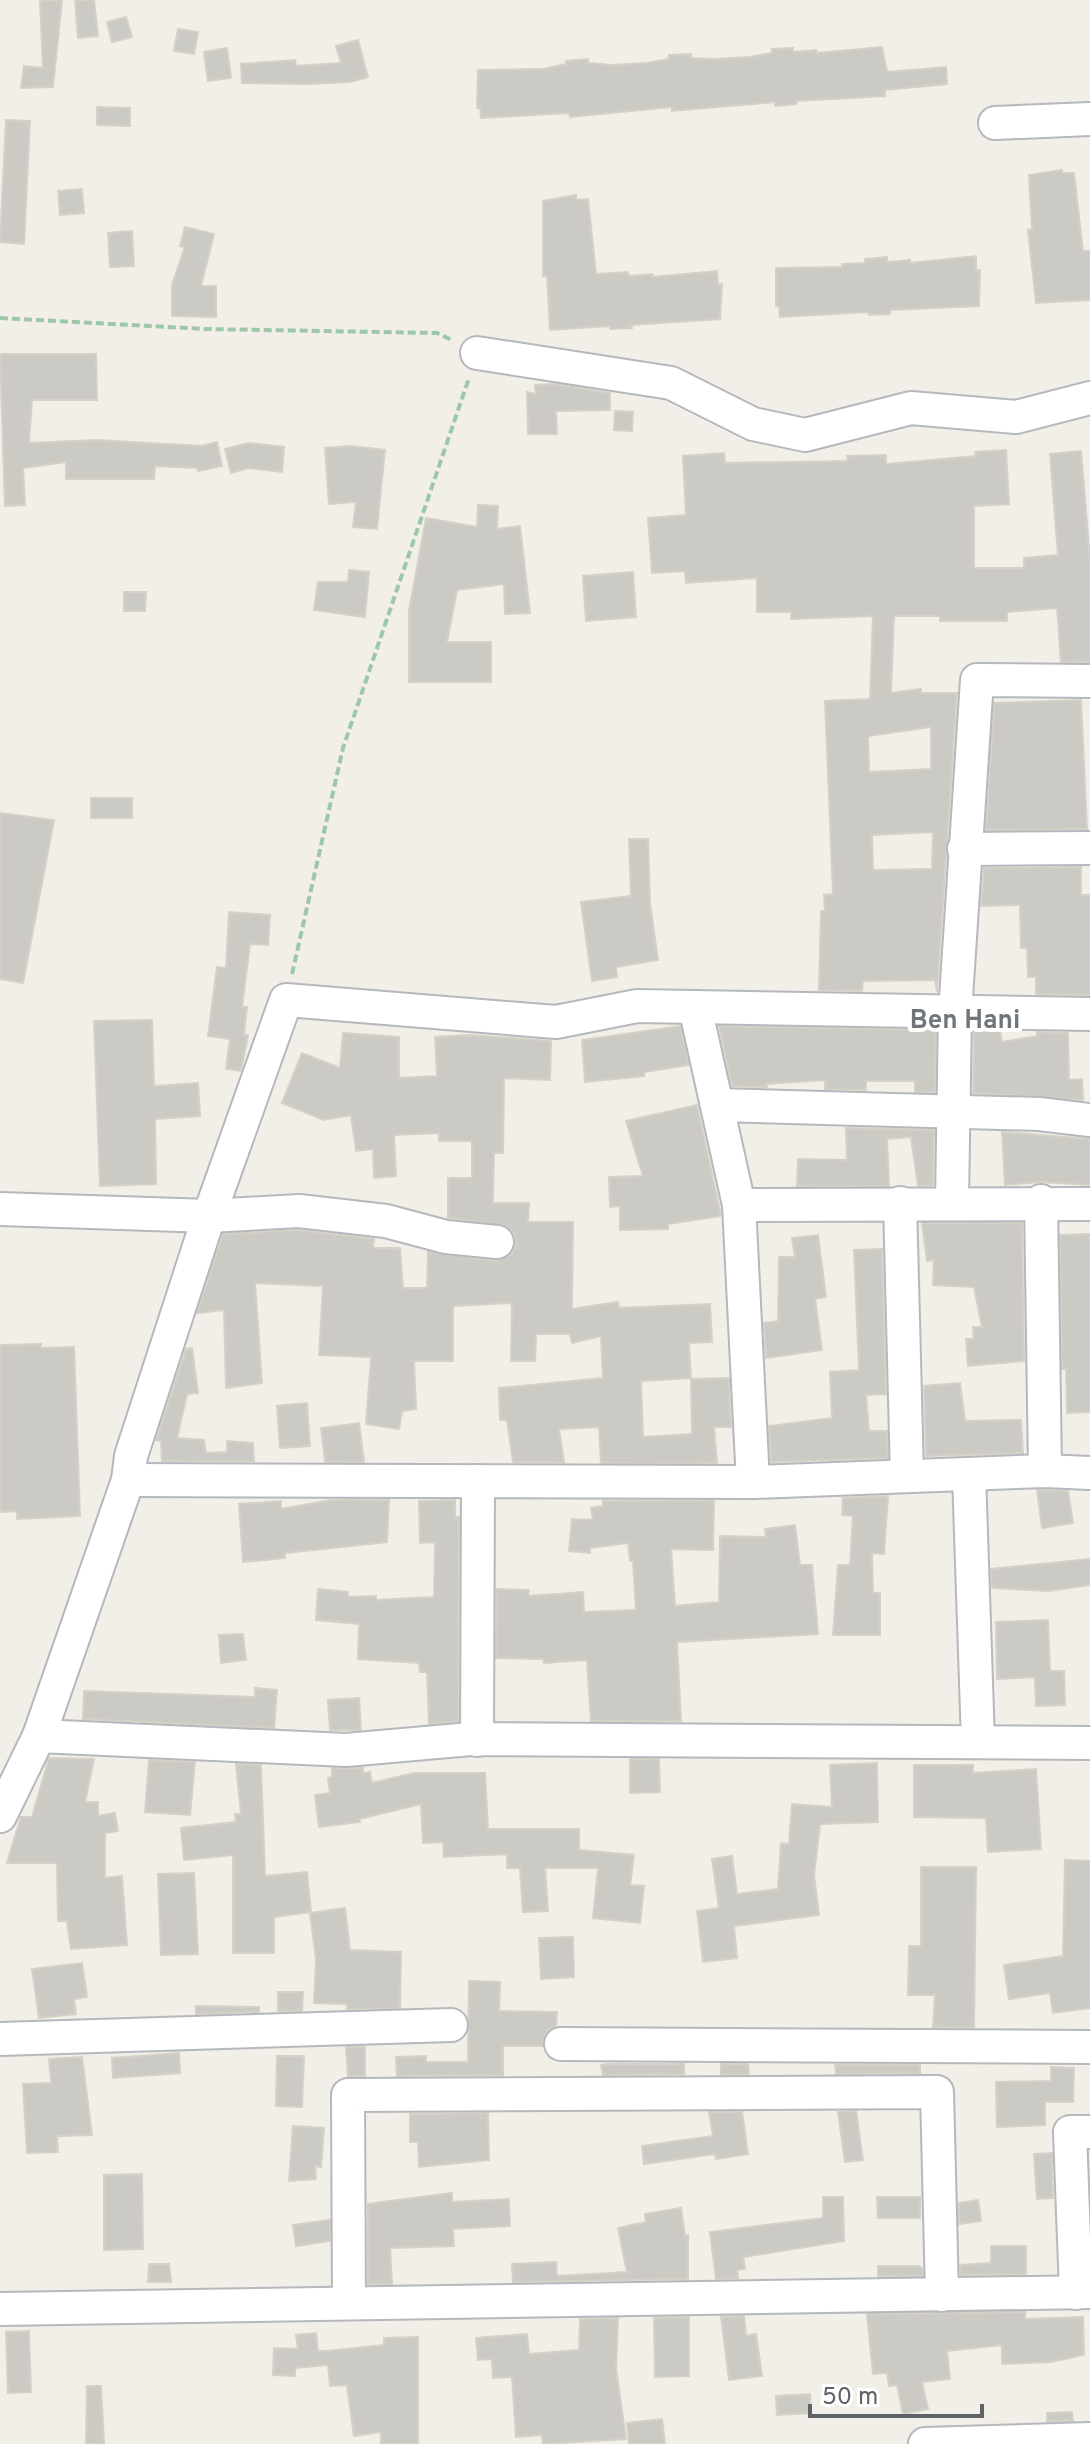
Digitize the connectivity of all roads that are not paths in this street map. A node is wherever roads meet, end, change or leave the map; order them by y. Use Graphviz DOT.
graph roads {
  1 [pos="1090,119"];
  2 [pos="995,123"];
  3 [pos="477,353"];
  4 [pos="1090,398"];
  5 [pos="1090,681"];
  6 [pos="1090,848"];
  7 [pos="964,849"];
  8 [pos="695,1007"];
  9 [pos="955,1013"];
  10 [pos="1090,1014"];
  11 [pos="717,1105"];
  12 [pos="951,1112"];
  13 [pos="1090,1120"];
  14 [pos="1041,1201"];
  15 [pos="952,1202"];
  16 [pos="900,1203"];
  17 [pos="1090,1204"];
  18 [pos="739,1205"];
  19 [pos="0,1209"];
  20 [pos="209,1216"];
  21 [pos="497,1242"];
  22 [pos="1045,1471"];
  23 [pos="1090,1473"];
  24 [pos="969,1474"];
  25 [pos="907,1476"];
  26 [pos="128,1480"];
  27 [pos="478,1481"];
  28 [pos="753,1482"];
  29 [pos="39,1736"];
  30 [pos="477,1740"];
  31 [pos="978,1742"];
  32 [pos="1090,1743"];
  33 [pos="0,1816"];
  34 [pos="451,2025"];
  35 [pos="0,2039"];
  36 [pos="561,2044"];
  37 [pos="1090,2047"];
  38 [pos="1090,2132"];
  39 [pos="1083,2292"];
  40 [pos="942,2295"];
  41 [pos="349,2303"];
  42 [pos="0,2309"];
  43 [pos="1090,2439"];
  44 [pos="925,2444"];
  1 -- 2 [label="street"];
  3 -- 4 [label="street"];
  5 -- 7 [label="street"];
  6 -- 7 [label="street"];
  7 -- 9 [label="street"];
  8 -- 9 [label="street"];
  8 -- 11 [label="street"];
  8 -- 20 [label="street"];
  9 -- 10 [label="street"];
  9 -- 12 [label="street"];
  11 -- 12 [label="street"];
  11 -- 18 [label="street"];
  12 -- 13 [label="street"];
  12 -- 15 [label="street"];
  14 -- 15 [label="street"];
  14 -- 17 [label="street"];
  14 -- 22 [label="street"];
  15 -- 16 [label="street"];
  16 -- 18 [label="street"];
  16 -- 25 [label="street"];
  18 -- 28 [label="street"];
  19 -- 20 [label="street"];
  20 -- 21 [label="street"];
  20 -- 26 [label="street"];
  22 -- 23 [label="street"];
  22 -- 24 [label="street"];
  24 -- 25 [label="street"];
  24 -- 31 [label="street"];
  25 -- 28 [label="street"];
  26 -- 27 [label="street"];
  26 -- 29 [label="street"];
  27 -- 28 [label="street"];
  27 -- 30 [label="street"];
  29 -- 30 [label="street"];
  29 -- 33 [label="street"];
  30 -- 31 [label="street"];
  31 -- 32 [label="street"];
  34 -- 35 [label="street"];
  36 -- 37 [label="street"];
  38 -- 39 [label="street"];
  39 -- 40 [label="street"];
  40 -- 41 [label="street"];
  40 -- 41 [label="street"];
  41 -- 42 [label="street"];
  43 -- 44 [label="street"];
}
